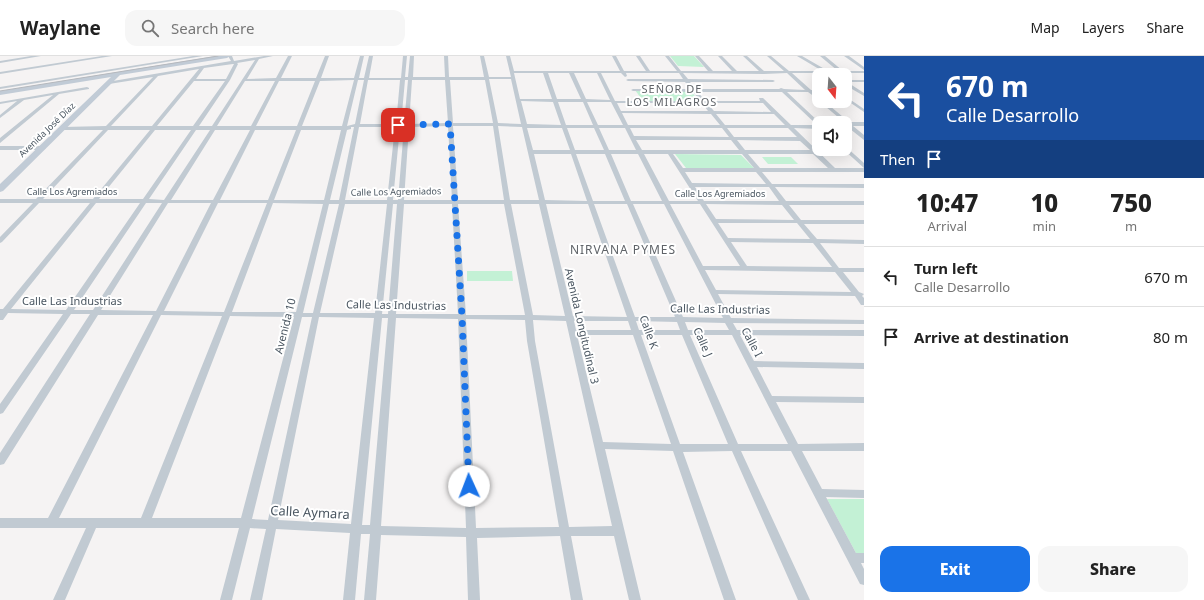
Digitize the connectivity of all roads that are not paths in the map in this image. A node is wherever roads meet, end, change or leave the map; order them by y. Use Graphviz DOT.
graph roads {
  1 [pos="39,56"];
  2 [pos="76,56"];
  3 [pos="110,56"];
  4 [pos="201,56"];
  5 [pos="271,56"];
  6 [pos="290,56"];
  7 [pos="327,56"];
  8 [pos="362,56"];
  9 [pos="371,56"];
  10 [pos="405,56"];
  11 [pos="412,56"];
  12 [pos="446,56"];
  13 [pos="482,56"];
  14 [pos="508,56"];
  15 [pos="614,56"];
  16 [pos="638,56"];
  17 [pos="667,56"];
  18 [pos="697,56"];
  19 [pos="720,56"];
  20 [pos="745,56"];
  21 [pos="769,56"];
  22 [pos="799,56"];
  23 [pos="822,56"];
  24 [pos="846,56"];
  25 [pos="258,58"];
  26 [pos="232,60"];
  27 [pos="78,61"];
  28 [pos="806,61"];
  29 [pos="0,62"];
  30 [pos="81,65"];
  31 [pos="202,68"];
  32 [pos="819,68"];
  33 [pos="837,68"];
  34 [pos="251,69"];
  35 [pos="864,69"];
  36 [pos="84,70"];
  37 [pos="812,70"];
  38 [pos="512,72"];
  39 [pos="546,72"];
  40 [pos="571,72"];
  41 [pos="598,72"];
  42 [pos="624,72"];
  43 [pos="649,72"];
  44 [pos="680,72"];
  45 [pos="712,72"];
  46 [pos="736,72"];
  47 [pos="763,72"];
  48 [pos="788,72"];
  49 [pos="812,72"];
  50 [pos="852,72"];
  51 [pos="864,72"];
  52 [pos="0,73"];
  53 [pos="87,74"];
  54 [pos="118,74"];
  55 [pos="157,75"];
  56 [pos="98,77"];
  57 [pos="448,79"];
  58 [pos="487,79"];
  59 [pos="514,79"];
  60 [pos="192,80"];
  61 [pos="228,80"];
  62 [pos="245,80"];
  63 [pos="278,80"];
  64 [pos="318,80"];
  65 [pos="363,80"];
  66 [pos="406,80"];
  67 [pos="628,80"];
  68 [pos="686,80"];
  69 [pos="773,81"];
  70 [pos="864,81"];
  71 [pos="852,82"];
  72 [pos="108,84"];
  73 [pos="852,87"];
  74 [pos="0,88"];
  75 [pos="87,88"];
  76 [pos="633,90"];
  77 [pos="694,90"];
  78 [pos="753,90"];
  79 [pos="809,90"];
  80 [pos="812,90"];
  81 [pos="852,90"];
  82 [pos="857,90"];
  83 [pos="864,90"];
  84 [pos="783,91"];
  85 [pos="0,93"];
  86 [pos="58,93"];
  87 [pos="812,93"];
  88 [pos="864,95"];
  89 [pos="23,99"];
  90 [pos="519,100"];
  91 [pos="556,100"];
  92 [pos="584,100"];
  93 [pos="613,101"];
  94 [pos="641,102"];
  95 [pos="704,102"];
  96 [pos="764,102"];
  97 [pos="852,102"];
  98 [pos="0,103"];
  99 [pos="829,108"];
  100 [pos="864,111"];
  101 [pos="618,112"];
  102 [pos="712,112"];
  103 [pos="775,113"];
  104 [pos="837,116"];
  105 [pos="0,118"];
  106 [pos="812,118"];
  107 [pos="524,124"];
  108 [pos="565,124"];
  109 [pos="595,124"];
  110 [pos="625,124"];
  111 [pos="864,124"];
  112 [pos="722,125"];
  113 [pos="789,125"];
  114 [pos="812,125"];
  115 [pos="852,125"];
  116 [pos="852,126"];
  117 [pos="356,127"];
  118 [pos="398,127"];
  119 [pos="407,127"];
  120 [pos="451,127"];
  121 [pos="495,127"];
  122 [pos="864,127"];
  123 [pos="64,128"];
  124 [pos="107,128"];
  125 [pos="154,128"];
  126 [pos="195,128"];
  127 [pos="213,128"];
  128 [pos="254,128"];
  129 [pos="299,128"];
  130 [pos="344,128"];
  131 [pos="852,129"];
  132 [pos="632,138"];
  133 [pos="864,138"];
  134 [pos="733,139"];
  135 [pos="802,139"];
  136 [pos="0,141"];
  137 [pos="0,148"];
  138 [pos="43,148"];
  139 [pos="812,149"];
  140 [pos="530,152"];
  141 [pos="575,152"];
  142 [pos="607,152"];
  143 [pos="670,152"];
  144 [pos="744,152"];
  145 [pos="812,152"];
  146 [pos="640,153"];
  147 [pos="852,155"];
  148 [pos="819,156"];
  149 [pos="864,166"];
  150 [pos="682,170"];
  151 [pos="758,170"];
  152 [pos="833,170"];
  153 [pos="864,170"];
  154 [pos="692,185"];
  155 [pos="771,186"];
  156 [pos="864,186"];
  157 [pos="0,189"];
  158 [pos="0,201"];
  159 [pos="37,201"];
  160 [pos="94,201"];
  161 [pos="144,201"];
  162 [pos="390,201"];
  163 [pos="400,201"];
  164 [pos="456,201"];
  165 [pos="507,201"];
  166 [pos="543,201"];
  167 [pos="165,202"];
  168 [pos="216,202"];
  169 [pos="270,202"];
  170 [pos="326,202"];
  171 [pos="342,202"];
  172 [pos="592,202"];
  173 [pos="628,202"];
  174 [pos="666,202"];
  175 [pos="703,203"];
  176 [pos="784,203"];
  177 [pos="864,203"];
  178 [pos="715,221"];
  179 [pos="799,221"];
  180 [pos="864,222"];
  181 [pos="727,240"];
  182 [pos="0,241"];
  183 [pos="815,242"];
  184 [pos="864,242"];
  185 [pos="700,268"];
  186 [pos="745,269"];
  187 [pos="838,270"];
  188 [pos="864,270"];
  189 [pos="713,292"];
  190 [pos="861,294"];
  191 [pos="864,303"];
  192 [pos="3,311"];
  193 [pos="68,311"];
  194 [pos="95,312"];
  195 [pos="159,313"];
  196 [pos="228,314"];
  197 [pos="299,314"];
  198 [pos="316,315"];
  199 [pos="378,315"];
  200 [pos="392,316"];
  201 [pos="462,316"];
  202 [pos="529,317"];
  203 [pos="0,318"];
  204 [pos="570,318"];
  205 [pos="631,319"];
  206 [pos="679,320"];
  207 [pos="728,320"];
  208 [pos="864,322"];
  209 [pos="573,332"];
  210 [pos="636,332"];
  211 [pos="686,332"];
  212 [pos="734,333"];
  213 [pos="864,333"];
  214 [pos="751,364"];
  215 [pos="864,366"];
  216 [pos="769,399"];
  217 [pos="864,400"];
  218 [pos="0,411"];
  219 [pos="598,445"];
  220 [pos="794,447"];
  221 [pos="864,447"];
  222 [pos="678,448"];
  223 [pos="735,448"];
  224 [pos="0,461"];
  225 [pos="818,493"];
  226 [pos="864,494"];
  227 [pos="0,523"];
  228 [pos="51,523"];
  229 [pos="93,523"];
  230 [pos="145,523"];
  231 [pos="246,523"];
  232 [pos="273,524"];
  233 [pos="356,529"];
  234 [pos="376,530"];
  235 [pos="619,531"];
  236 [pos="565,532"];
  237 [pos="471,533"];
  238 [pos="852,558"];
  239 [pos="864,558"];
  240 [pos="864,580"];
  241 [pos="58,600"];
  242 [pos="226,600"];
  243 [pos="256,600"];
  244 [pos="349,600"];
  245 [pos="370,600"];
  246 [pos="474,600"];
  247 [pos="577,600"];
  248 [pos="635,600"];
  249 [pos="730,600"];
  250 [pos="804,600"];
  1 -- 29 [label="street"];
  2 -- 27 [label="street"];
  3 -- 27 [label="street"];
  4 -- 53 [label="street"];
  5 -- 25 [label="street"];
  6 -- 63 [label="street"];
  7 -- 64 [label="street"];
  8 -- 65 [label="street, Avenida 10"];
  9 -- 65 [label="street, Avenida 10"];
  10 -- 66 [label="street"];
  11 -- 66 [label="street"];
  12 -- 57 [label="street"];
  13 -- 58 [label="street"];
  14 -- 38 [label="street, Avenida Longitudinal 3"];
  15 -- 42 [label="street"];
  16 -- 43 [label="street"];
  17 -- 44 [label="street"];
  18 -- 45 [label="street"];
  19 -- 46 [label="street"];
  20 -- 47 [label="street"];
  21 -- 48 [label="street"];
  22 -- 28 [label="street"];
  23 -- 33 [label="street"];
  24 -- 35 [label="street"];
  25 -- 26 [label="street"];
  25 -- 34 [label="street"];
  26 -- 31 [label="street"];
  26 -- 34 [label="street"];
  26 -- 54 [label="street"];
  26 -- 61 [label="street"];
  27 -- 30 [label="street"];
  27 -- 52 [label="street"];
  28 -- 32 [label="street"];
  28 -- 37 [label="street"];
  31 -- 55 [label="street"];
  31 -- 60 [label="street"];
  34 -- 62 [label="street"];
  36 -- 53 [label="street"];
  38 -- 39 [label="street"];
  38 -- 59 [label="street, Avenida Longitudinal 3"];
  39 -- 40 [label="street"];
  39 -- 91 [label="street, Calle K"];
  40 -- 41 [label="street"];
  40 -- 92 [label="street, Calle J"];
  41 -- 42 [label="street"];
  41 -- 93 [label="street, Calle I"];
  42 -- 43 [label="street"];
  42 -- 67 [label="street"];
  43 -- 44 [label="street"];
  44 -- 45 [label="street"];
  44 -- 68 [label="street"];
  45 -- 46 [label="street"];
  46 -- 47 [label="street"];
  47 -- 48 [label="street"];
  47 -- 69 [label="street"];
  48 -- 49 [label="street"];
  48 -- 79 [label="street"];
  50 -- 51 [label="street"];
  53 -- 74 [label="street"];
  54 -- 56 [label="street"];
  54 -- 72 [label="street, Avenida José Díaz"];
  55 -- 72 [label="street"];
  55 -- 124 [label="street"];
  56 -- 72 [label="street"];
  56 -- 85 [label="street"];
  57 -- 58 [label="street"];
  57 -- 66 [label="street"];
  57 -- 120 [label="street"];
  58 -- 59 [label="street"];
  58 -- 121 [label="street"];
  59 -- 90 [label="street, Avenida Longitudinal 3"];
  60 -- 61 [label="street"];
  60 -- 125 [label="street"];
  61 -- 126 [label="street"];
  62 -- 63 [label="street"];
  62 -- 127 [label="street"];
  63 -- 64 [label="street"];
  63 -- 128 [label="street"];
  64 -- 65 [label="street"];
  64 -- 129 [label="street"];
  65 -- 66 [label="street"];
  65 -- 117 [label="street, Avenida 10"];
  65 -- 130 [label="street, Avenida 10"];
  66 -- 118 [label="street"];
  66 -- 119 [label="street"];
  67 -- 68 [label="street"];
  67 -- 76 [label="street"];
  68 -- 69 [label="street"];
  68 -- 77 [label="street"];
  69 -- 84 [label="street"];
  70 -- 71 [label="street"];
  72 -- 123 [label="street, Avenida José Díaz"];
  73 -- 82 [label="street"];
  75 -- 86 [label="street"];
  76 -- 77 [label="street"];
  76 -- 94 [label="street"];
  77 -- 78 [label="street"];
  77 -- 95 [label="street"];
  78 -- 84 [label="street"];
  78 -- 96 [label="street"];
  79 -- 80 [label="street"];
  79 -- 84 [label="street"];
  79 -- 87 [label="street"];
  81 -- 82 [label="street"];
  82 -- 83 [label="street"];
  82 -- 88 [label="street"];
  84 -- 106 [label="street"];
  86 -- 89 [label="street"];
  86 -- 136 [label="street"];
  89 -- 98 [label="street"];
  89 -- 105 [label="street"];
  90 -- 91 [label="street"];
  90 -- 107 [label="street, Avenida Longitudinal 3"];
  91 -- 92 [label="street"];
  91 -- 108 [label="street, Calle K"];
  92 -- 93 [label="street"];
  92 -- 109 [label="street, Calle J"];
  93 -- 94 [label="street"];
  93 -- 101 [label="street, Calle I"];
  94 -- 95 [label="street"];
  95 -- 96 [label="street"];
  95 -- 102 [label="street"];
  96 -- 103 [label="street"];
  97 -- 100 [label="street"];
  99 -- 104 [label="street"];
  101 -- 102 [label="street"];
  101 -- 110 [label="street, Calle I"];
  102 -- 103 [label="street"];
  102 -- 112 [label="street"];
  103 -- 113 [label="street"];
  107 -- 108 [label="street"];
  107 -- 121 [label="street"];
  107 -- 140 [label="street, Avenida Longitudinal 3"];
  108 -- 109 [label="street"];
  108 -- 141 [label="street, Calle K"];
  109 -- 110 [label="street"];
  109 -- 142 [label="street, Calle J"];
  110 -- 112 [label="street"];
  110 -- 132 [label="street, Calle I"];
  111 -- 115 [label="street"];
  112 -- 113 [label="street"];
  112 -- 134 [label="street"];
  113 -- 114 [label="street"];
  113 -- 135 [label="street"];
  116 -- 122 [label="street"];
  117 -- 118 [label="street"];
  117 -- 130 [label="street"];
  117 -- 171 [label="street, Avenida 10"];
  118 -- 119 [label="street"];
  118 -- 162 [label="street"];
  119 -- 120 [label="street"];
  119 -- 163 [label="street"];
  120 -- 121 [label="street"];
  120 -- 164 [label="street"];
  121 -- 165 [label="street"];
  123 -- 124 [label="street"];
  123 -- 138 [label="street, Avenida José Díaz"];
  124 -- 125 [label="street"];
  124 -- 159 [label="street"];
  125 -- 126 [label="street"];
  125 -- 160 [label="street"];
  126 -- 127 [label="street"];
  126 -- 161 [label="street"];
  127 -- 128 [label="street"];
  127 -- 167 [label="street"];
  128 -- 129 [label="street"];
  128 -- 168 [label="street"];
  129 -- 130 [label="street"];
  129 -- 169 [label="street"];
  130 -- 170 [label="street, Avenida 10"];
  131 -- 133 [label="street"];
  132 -- 134 [label="street"];
  132 -- 146 [label="street, Calle I"];
  134 -- 135 [label="street"];
  134 -- 144 [label="street"];
  135 -- 139 [label="street"];
  137 -- 138 [label="street"];
  138 -- 157 [label="street, Avenida José Díaz"];
  140 -- 141 [label="street"];
  140 -- 166 [label="street, Avenida Longitudinal 3"];
  141 -- 142 [label="street"];
  141 -- 172 [label="street, Calle K"];
  142 -- 146 [label="street"];
  142 -- 173 [label="street, Calle J"];
  143 -- 144 [label="street"];
  143 -- 146 [label="street"];
  143 -- 150 [label="street"];
  144 -- 145 [label="street"];
  144 -- 151 [label="street"];
  146 -- 174 [label="street, Calle I"];
  147 -- 149 [label="street"];
  148 -- 152 [label="street"];
  150 -- 151 [label="street"];
  150 -- 154 [label="street"];
  151 -- 152 [label="street"];
  151 -- 155 [label="street"];
  152 -- 153 [label="street"];
  154 -- 155 [label="street"];
  154 -- 175 [label="street"];
  155 -- 156 [label="street"];
  155 -- 176 [label="street"];
  158 -- 159 [label="street, Calle Los Agremiados"];
  159 -- 160 [label="street, Calle Los Agremiados"];
  159 -- 182 [label="street"];
  160 -- 161 [label="street, Calle Los Agremiados"];
  160 -- 192 [label="street"];
  161 -- 167 [label="street, Calle Los Agremiados"];
  161 -- 193 [label="street"];
  162 -- 163 [label="street, Calle Los Agremiados"];
  162 -- 171 [label="street, Calle Los Agremiados"];
  162 -- 199 [label="street"];
  163 -- 164 [label="street, Calle Los Agremiados"];
  163 -- 200 [label="street"];
  164 -- 165 [label="street, Calle Los Agremiados"];
  164 -- 201 [label="street"];
  165 -- 166 [label="street, Calle Los Agremiados"];
  165 -- 202 [label="street"];
  166 -- 172 [label="street, Calle Los Agremiados"];
  166 -- 204 [label="street, Avenida Longitudinal 3"];
  167 -- 168 [label="street, Calle Los Agremiados"];
  167 -- 194 [label="street"];
  168 -- 169 [label="street, Calle Los Agremiados"];
  168 -- 195 [label="street"];
  169 -- 170 [label="street, Calle Los Agremiados"];
  169 -- 196 [label="street"];
  170 -- 171 [label="street, Calle Los Agremiados"];
  170 -- 197 [label="street, Avenida 10"];
  171 -- 198 [label="street, Avenida 10"];
  172 -- 173 [label="street, Calle Los Agremiados"];
  172 -- 205 [label="street, Calle K"];
  173 -- 174 [label="street, Calle Los Agremiados"];
  173 -- 206 [label="street, Calle J"];
  174 -- 175 [label="street, Calle Los Agremiados"];
  174 -- 185 [label="street, Calle I"];
  175 -- 176 [label="street, Calle Los Agremiados"];
  175 -- 178 [label="street"];
  176 -- 177 [label="street, Calle Los Agremiados"];
  176 -- 179 [label="street"];
  178 -- 179 [label="street"];
  178 -- 181 [label="street"];
  179 -- 180 [label="street"];
  179 -- 183 [label="street"];
  181 -- 183 [label="street"];
  181 -- 186 [label="street"];
  183 -- 184 [label="street"];
  183 -- 187 [label="street"];
  185 -- 186 [label="street"];
  185 -- 189 [label="street, Calle I"];
  186 -- 187 [label="street"];
  187 -- 188 [label="street"];
  187 -- 190 [label="street"];
  189 -- 190 [label="street"];
  189 -- 207 [label="street, Calle I"];
  190 -- 191 [label="street"];
  192 -- 193 [label="street, Calle Las Industrias"];
  192 -- 203 [label="street"];
  193 -- 194 [label="street, Calle Las Industrias"];
  193 -- 218 [label="street"];
  194 -- 195 [label="street, Calle Las Industrias"];
  194 -- 224 [label="street"];
  195 -- 196 [label="street, Calle Las Industrias"];
  195 -- 228 [label="street"];
  196 -- 197 [label="street, Calle Las Industrias"];
  196 -- 230 [label="street"];
  197 -- 198 [label="street, Calle Las Industrias"];
  197 -- 231 [label="street, Avenida 10"];
  198 -- 199 [label="street, Calle Las Industrias"];
  198 -- 232 [label="street, Avenida 10"];
  199 -- 200 [label="street, Calle Las Industrias"];
  199 -- 233 [label="street"];
  200 -- 201 [label="street, Calle Las Industrias"];
  200 -- 234 [label="street"];
  201 -- 202 [label="street, Calle Las Industrias"];
  201 -- 237 [label="street"];
  202 -- 204 [label="street, Calle Las Industrias"];
  202 -- 236 [label="street"];
  204 -- 205 [label="street, Calle Las Industrias"];
  204 -- 209 [label="street, Avenida Longitudinal 3"];
  205 -- 206 [label="street, Calle Las Industrias"];
  205 -- 210 [label="street, Calle K"];
  206 -- 207 [label="street, Calle Las Industrias"];
  206 -- 211 [label="street, Calle J"];
  207 -- 208 [label="street, Calle Las Industrias"];
  207 -- 212 [label="street, Calle I"];
  209 -- 210 [label="street, Calle Las Industrias"];
  209 -- 219 [label="street, Avenida Longitudinal 3"];
  210 -- 211 [label="street, Calle Las Industrias"];
  210 -- 222 [label="street, Calle K"];
  211 -- 212 [label="street, Calle Las Industrias"];
  211 -- 223 [label="street, Calle J"];
  212 -- 213 [label="street, Calle Las Industrias"];
  212 -- 214 [label="street, Calle I"];
  214 -- 215 [label="street"];
  214 -- 216 [label="street, Calle I"];
  216 -- 217 [label="street"];
  216 -- 220 [label="street, Calle I"];
  219 -- 222 [label="street"];
  219 -- 235 [label="street, Avenida Longitudinal 3"];
  220 -- 221 [label="street"];
  220 -- 223 [label="street"];
  220 -- 225 [label="street, Calle I"];
  222 -- 223 [label="street"];
  222 -- 249 [label="street, Calle K"];
  223 -- 250 [label="street, Calle J"];
  225 -- 226 [label="street"];
  225 -- 238 [label="street, Calle I"];
  227 -- 228 [label="street, Calle Aymara"];
  228 -- 229 [label="street, Calle Aymara"];
  229 -- 230 [label="street, Calle Aymara"];
  229 -- 241 [label="street"];
  230 -- 231 [label="street, Calle Aymara"];
  231 -- 232 [label="street, Calle Aymara"];
  231 -- 242 [label="street, Avenida 10"];
  232 -- 233 [label="street, Calle Aymara"];
  232 -- 243 [label="street, Avenida 10"];
  233 -- 234 [label="street, Calle Aymara"];
  233 -- 244 [label="street"];
  234 -- 237 [label="street, Calle Aymara"];
  234 -- 245 [label="street"];
  235 -- 236 [label="street, Calle Aymara"];
  235 -- 248 [label="street, Avenida Longitudinal 3"];
  236 -- 237 [label="street, Calle Aymara"];
  236 -- 247 [label="street"];
  237 -- 246 [label="street"];
  238 -- 239 [label="street"];
  238 -- 240 [label="street, Calle I"];
}
